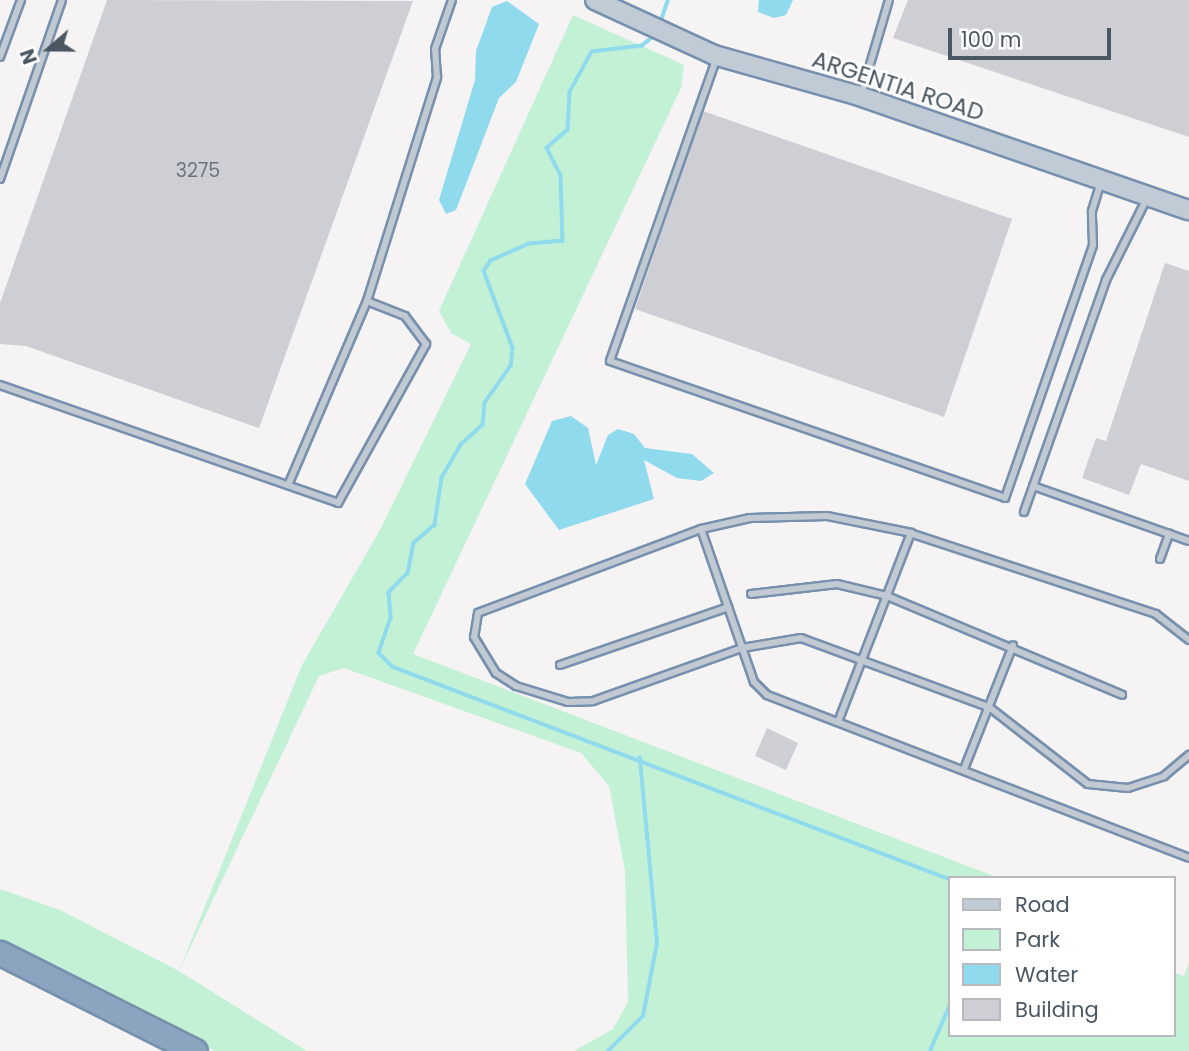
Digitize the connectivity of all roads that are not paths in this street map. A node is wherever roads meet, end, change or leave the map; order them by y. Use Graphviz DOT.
graph roads {
  1 [pos="21,0"];
  2 [pos="62,0"];
  3 [pos="452,0"];
  4 [pos="595,0"];
  5 [pos="890,0"];
  6 [pos="2,49"];
  7 [pos="717,56"];
  8 [pos="0,57"];
  9 [pos="861,97"];
  10 [pos="0,179"];
  11 [pos="1101,180"];
  12 [pos="1147,196"];
  13 [pos="1189,211"];
  14 [pos="367,301"];
  15 [pos="0,385"];
  16 [pos="288,485"];
  17 [pos="1033,486"];
  18 [pos="1024,512"];
  19 [pos="701,529"];
  20 [pos="911,533"];
  21 [pos="1169,534"];
  22 [pos="1189,541"];
  23 [pos="1160,559"];
  24 [pos="751,594"];
  25 [pos="887,596"];
  26 [pos="728,607"];
  27 [pos="1189,639"];
  28 [pos="1013,645"];
  29 [pos="742,648"];
  30 [pos="862,660"];
  31 [pos="560,665"];
  32 [pos="1122,695"];
  33 [pos="989,707"];
  34 [pos="838,722"];
  35 [pos="1189,755"];
  36 [pos="964,769"];
  37 [pos="1189,858"];
  38 [pos="0,953"];
  39 [pos="195,1051"];
  1 -- 6 [label="lane"];
  2 -- 10 [label="lane"];
  3 -- 14 [label="lane"];
  4 -- 7 [label="street, ARGENTIA ROAD"];
  5 -- 9 [label="lane"];
  6 -- 8 [label="lane"];
  7 -- 9 [label="street, ARGENTIA ROAD"];
  7 -- 11 [label="lane"];
  9 -- 11 [label="street, ARGENTIA ROAD"];
  11 -- 12 [label="street, ARGENTIA ROAD"];
  12 -- 13 [label="street, ARGENTIA ROAD"];
  12 -- 17 [label="lane"];
  14 -- 16 [label="lane"];
  14 -- 16 [label="lane"];
  15 -- 16 [label="lane"];
  17 -- 18 [label="lane"];
  17 -- 21 [label="lane"];
  19 -- 20 [label="lane"];
  19 -- 26 [label="lane"];
  19 -- 29 [label="lane"];
  20 -- 25 [label="lane"];
  20 -- 27 [label="lane"];
  21 -- 22 [label="lane"];
  21 -- 23 [label="lane"];
  24 -- 25 [label="lane"];
  25 -- 28 [label="lane"];
  25 -- 30 [label="lane"];
  26 -- 29 [label="lane"];
  26 -- 31 [label="lane"];
  28 -- 32 [label="lane"];
  28 -- 33 [label="lane"];
  29 -- 30 [label="lane"];
  29 -- 34 [label="lane"];
  30 -- 33 [label="lane"];
  30 -- 34 [label="lane"];
  33 -- 35 [label="lane"];
  33 -- 36 [label="lane"];
  34 -- 36 [label="lane"];
  36 -- 37 [label="lane"];
  38 -- 39 [label="highway"];
}
